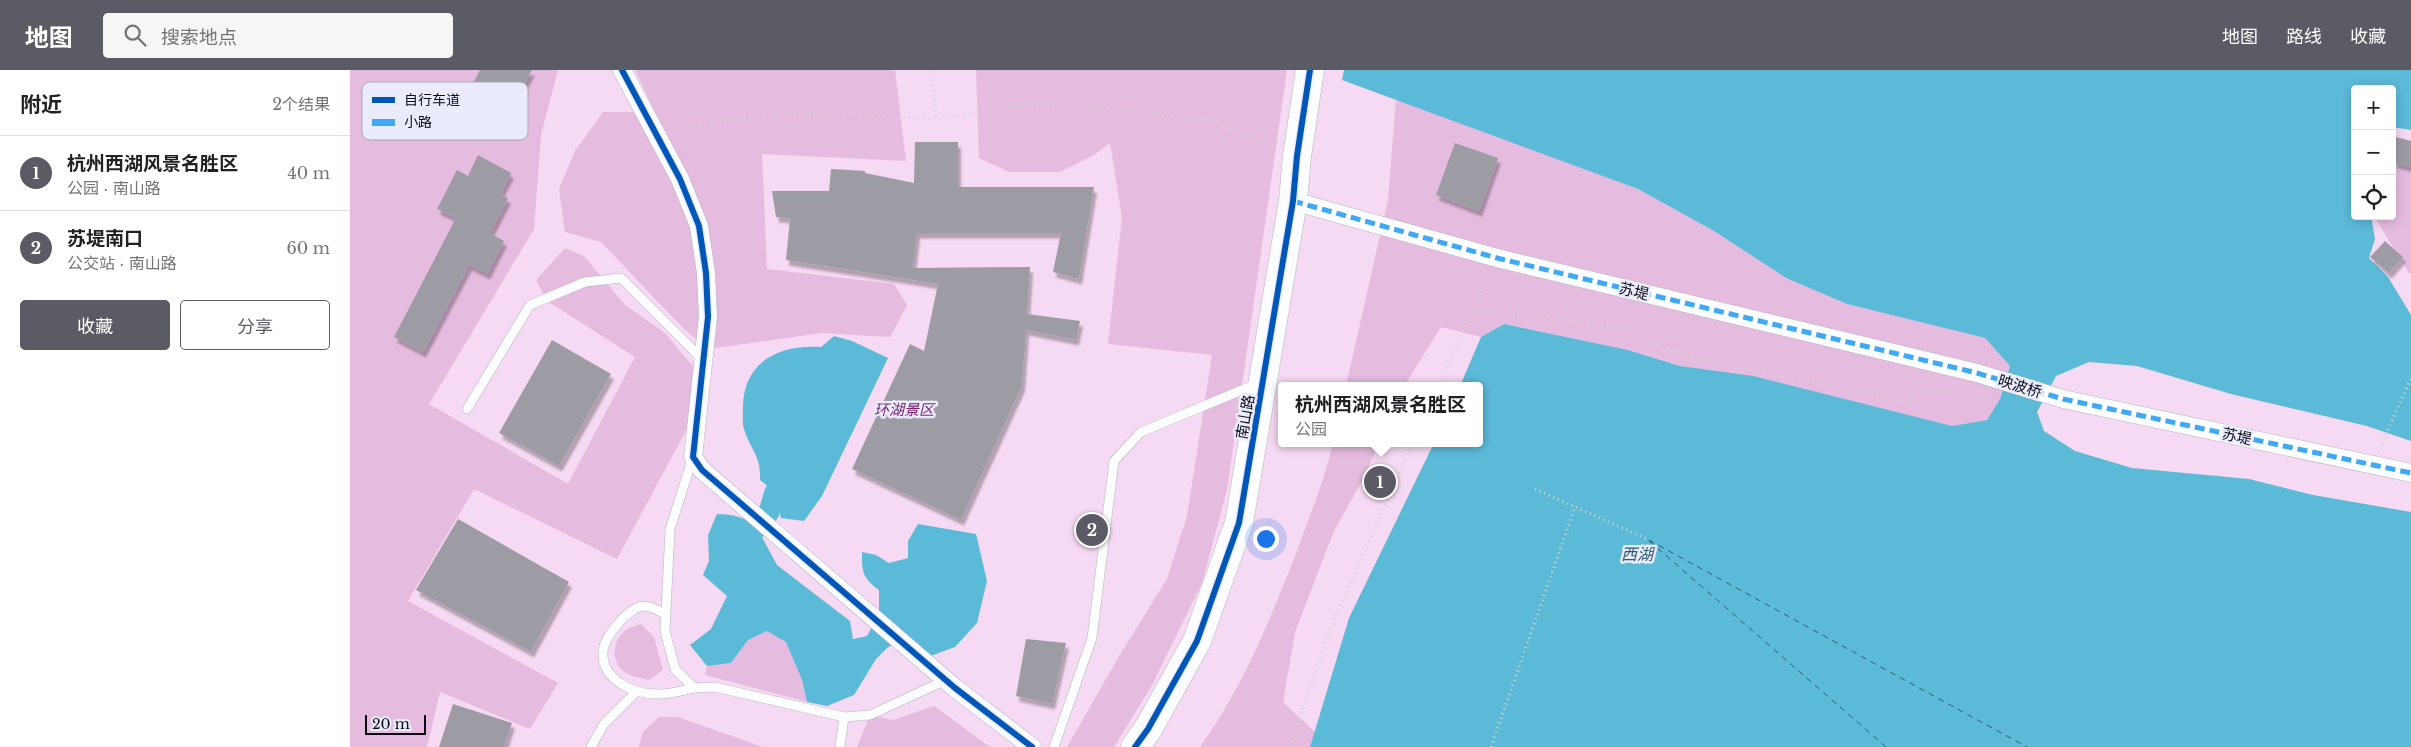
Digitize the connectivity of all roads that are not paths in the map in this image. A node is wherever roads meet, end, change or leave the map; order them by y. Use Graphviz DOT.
graph roads {
  1 [pos="622,70"];
  2 [pos="1310,70"];
  3 [pos="1293,201"];
  4 [pos="704,360"];
  5 [pos="1977,374"];
  6 [pos="1263,386"];
  7 [pos="2062,400"];
  8 [pos="467,408"];
  9 [pos="693,457"];
  10 [pos="2411,473"];
  11 [pos="666,614"];
  12 [pos="946,680"];
  13 [pos="694,688"];
  14 [pos="637,691"];
  15 [pos="844,717"];
  16 [pos="591,747"];
  17 [pos="840,747"];
  18 [pos="1032,747"];
  19 [pos="1054,747"];
  20 [pos="1136,747"];
  1 -- 4 [label="street"];
  2 -- 3 [label="main road, 南山路"];
  3 -- 5 [label="street, 苏堤"];
  3 -- 6 [label="main road, 南山路"];
  4 -- 8 [label="lane"];
  4 -- 9 [label="street"];
  5 -- 7 [label="street, 映波桥"];
  6 -- 19 [label="lane"];
  6 -- 20 [label="main road, 南山路"];
  7 -- 10 [label="street, 苏堤"];
  9 -- 11 [label="lane"];
  9 -- 12 [label="street"];
  11 -- 13 [label="lane"];
  11 -- 14 [label="lane"];
  12 -- 15 [label="lane"];
  12 -- 18 [label="street"];
  13 -- 14 [label="lane"];
  13 -- 15 [label="lane"];
  14 -- 16 [label="lane"];
  15 -- 17 [label="lane"];
}
